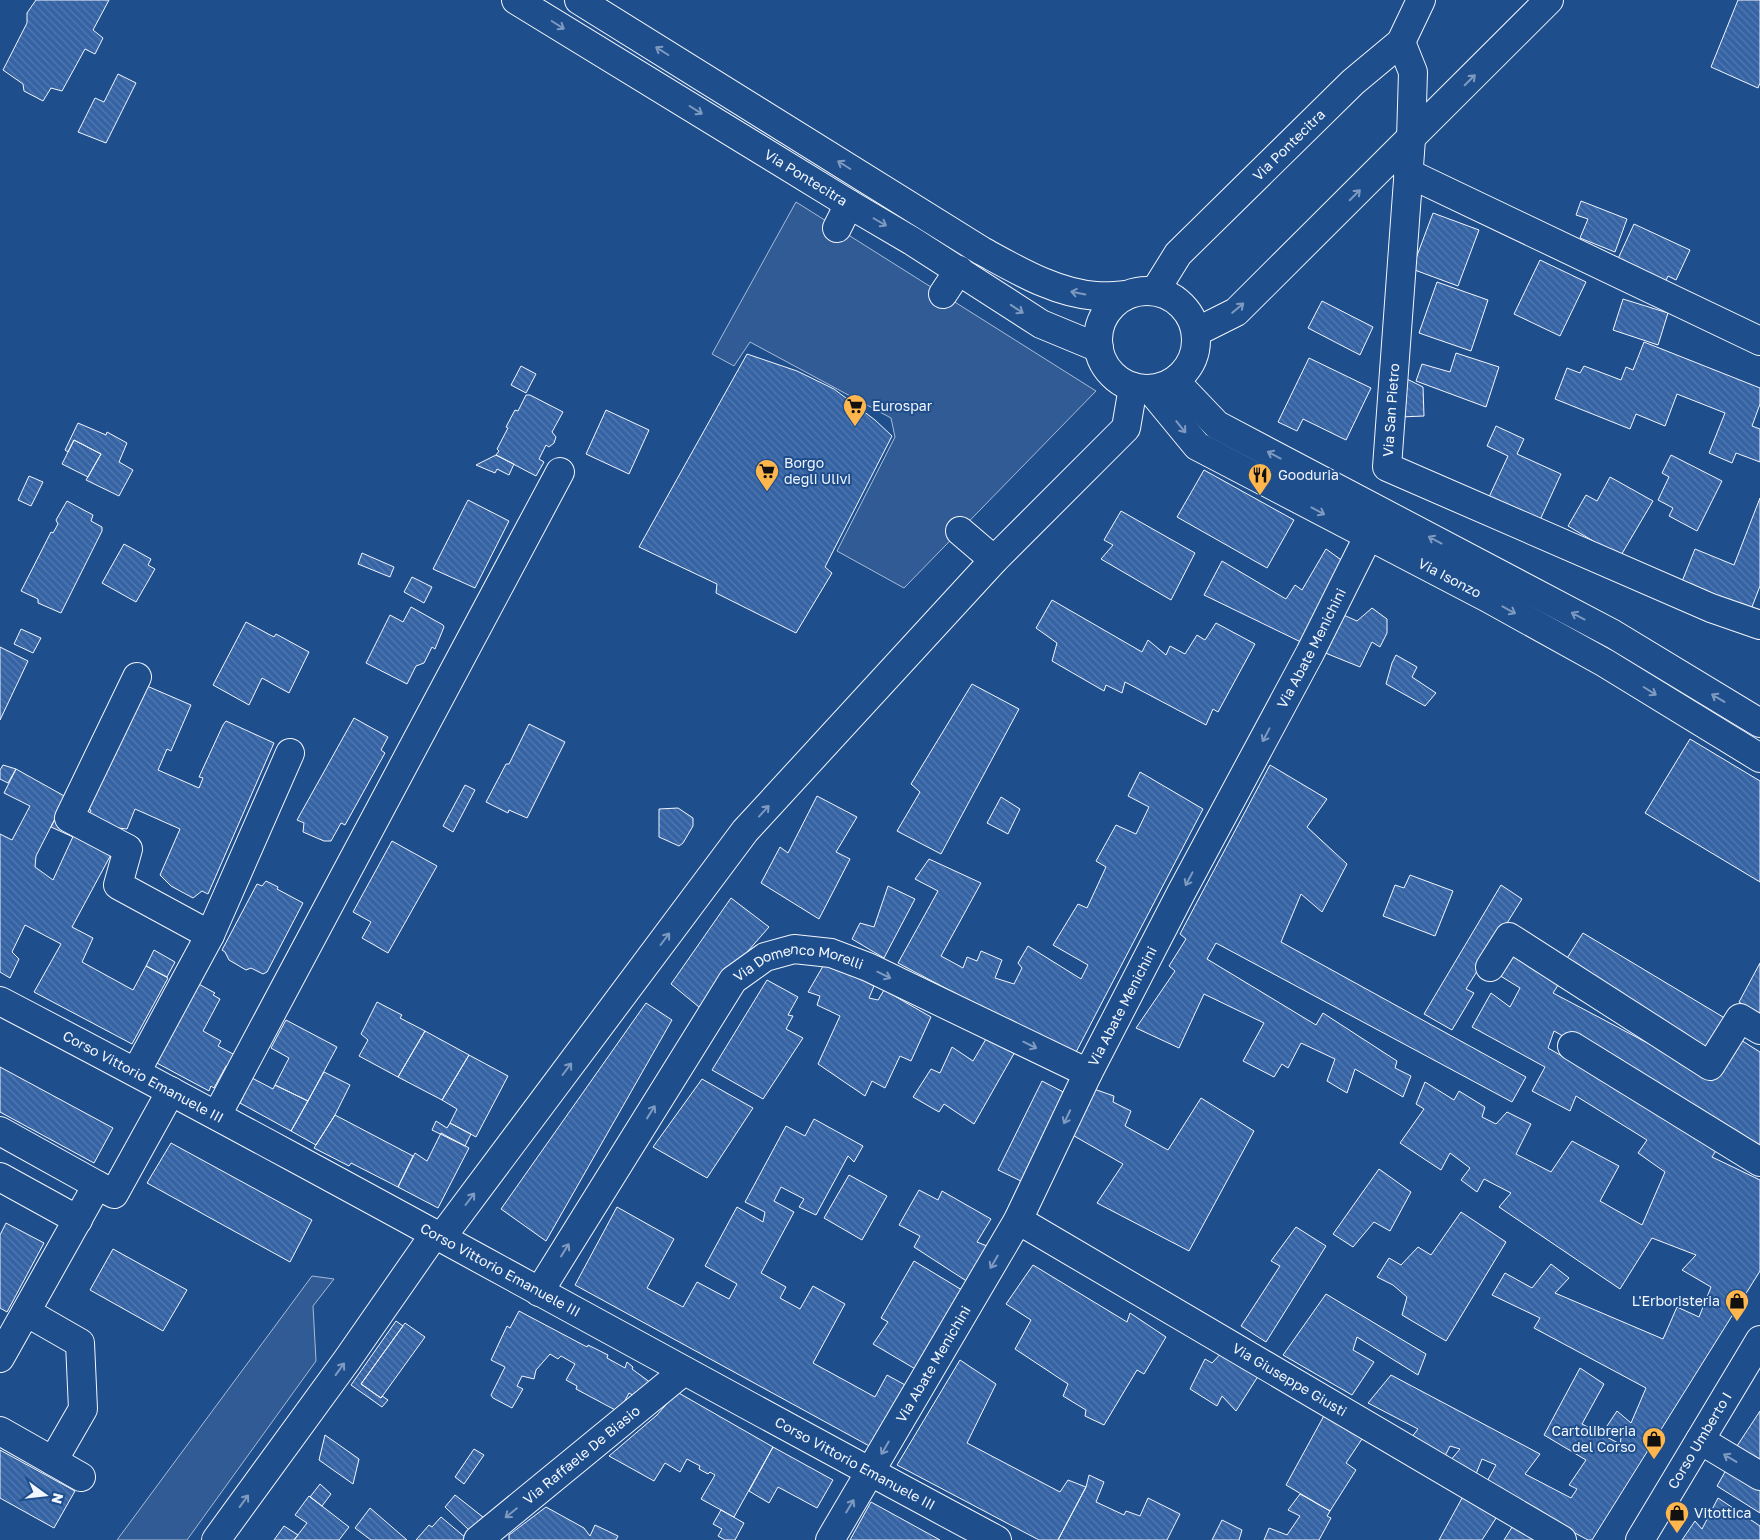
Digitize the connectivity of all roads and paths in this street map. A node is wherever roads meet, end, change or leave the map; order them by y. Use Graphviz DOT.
graph roads {
  1 [pos="516,0"];
  2 [pos="579,0"];
  3 [pos="1421,0"];
  4 [pos="1549,0"];
  5 [pos="1401,42"];
  6 [pos="1411,139"];
  7 [pos="1408,173"];
  8 [pos="959,270"];
  9 [pos="1155,291"];
  10 [pos="943,294"];
  11 [pos="1127,295"];
  12 [pos="1196,332"];
  13 [pos="1760,341"];
  14 [pos="1099,348"];
  15 [pos="1153,386"];
  16 [pos="560,472"];
  17 [pos="960,531"];
  18 [pos="1368,537"];
  19 [pos="994,560"];
  20 [pos="1760,625"];
  21 [pos="136,676"];
  22 [pos="1760,723"];
  23 [pos="290,753"];
  24 [pos="1760,758"];
  25 [pos="210,935"];
  26 [pos="1490,967"];
  27 [pos="0,1001"];
  28 [pos="1760,1030"];
  29 [pos="1572,1046"];
  30 [pos="136,1072"];
  31 [pos="1088,1073"];
  32 [pos="172,1091"];
  33 [pos="217,1115"];
  34 [pos="0,1131"];
  35 [pos="1760,1162"];
  36 [pos="0,1177"];
  37 [pos="97,1185"];
  38 [pos="78,1220"];
  39 [pos="1018,1220"];
  40 [pos="438,1236"];
  41 [pos="539,1292"];
  42 [pos="26,1312"];
  43 [pos="1760,1340"];
  44 [pos="0,1358"];
  45 [pos="684,1371"];
  46 [pos="0,1431"];
  47 [pos="1700,1440"];
  48 [pos="53,1461"];
  49 [pos="871,1472"];
  50 [pos="1760,1476"];
  51 [pos="81,1477"];
  52 [pos="216,1540"];
  53 [pos="478,1540"];
  54 [pos="830,1540"];
  55 [pos="998,1540"];
  56 [pos="1562,1540"];
  57 [pos="1640,1540"];
  1 -- 8 [label="street, Via Pontecitra, one-way"];
  11 -- 2 [label="street, one-way"];
  3 -- 5 [label="street, Via Pontecitra"];
  6 -- 4 [label="street, one-way"];
  5 -- 6 [label="street, Via San Pietro"];
  5 -- 9 [label="street, Via Pontecitra"];
  6 -- 7 [label="street, Via San Pietro"];
  12 -- 6 [label="street, one-way"];
  7 -- 13 [label="street"];
  7 -- 20 [label="street, Via San Pietro"];
  8 -- 10 [label="street"];
  8 -- 14 [label="street, Via Pontecitra, one-way"];
  9 -- 11 [label="street"];
  9 -- 12 [label="street"];
  11 -- 14 [label="street"];
  12 -- 15 [label="street"];
  14 -- 15 [label="street"];
  15 -- 18 [label="street, Via Isonzo, one-way"];
  15 -- 19 [label="street"];
  22 -- 15 [label="street, Via Isonzo, one-way"];
  16 -- 33 [label="street"];
  17 -- 19 [label="street"];
  18 -- 24 [label="street, Via Isonzo, one-way"];
  18 -- 31 [label="street, Via Abate Menichini, one-way"];
  40 -- 19 [label="street, one-way"];
  21 -- 25 [label="street"];
  23 -- 25 [label="street"];
  25 -- 30 [label="street"];
  26 -- 28 [label="street"];
  27 -- 30 [label="street, Corso Vittorio Emanuele III"];
  29 -- 35 [label="street"];
  30 -- 32 [label="street, Corso Vittorio Emanuele III"];
  31 -- 39 [label="street, Via Abate Menichini, one-way"];
  41 -- 31 [label="street, Via Domenco Morelli, one-way"];
  32 -- 33 [label="street, Corso Vittorio Emanuele III"];
  32 -- 37 [label="street"];
  33 -- 40 [label="street, Corso Vittorio Emanuele III"];
  34 -- 37 [label="street"];
  36 -- 38 [label="street"];
  37 -- 38 [label="street"];
  38 -- 42 [label="street"];
  39 -- 49 [label="street, Via Abate Menichini, one-way"];
  39 -- 56 [label="street, Via Giuseppe Giusti"];
  40 -- 41 [label="street, Corso Vittorio Emanuele III"];
  52 -- 40 [label="street, one-way"];
  41 -- 45 [label="street, Corso Vittorio Emanuele III"];
  42 -- 44 [label="street"];
  42 -- 48 [label="street"];
  43 -- 47 [label="street, Corso Umberto I"];
  45 -- 49 [label="street, Corso Vittorio Emanuele III"];
  45 -- 53 [label="street, Via Raffaele De Biasio, one-way"];
  46 -- 48 [label="street"];
  50 -- 47 [label="street, one-way"];
  47 -- 57 [label="street, Corso Umberto I"];
  48 -- 51 [label="street"];
  54 -- 49 [label="street, Via Abate Menichini, one-way"];
  49 -- 55 [label="street, Corso Vittorio Emanuele III"];
}
